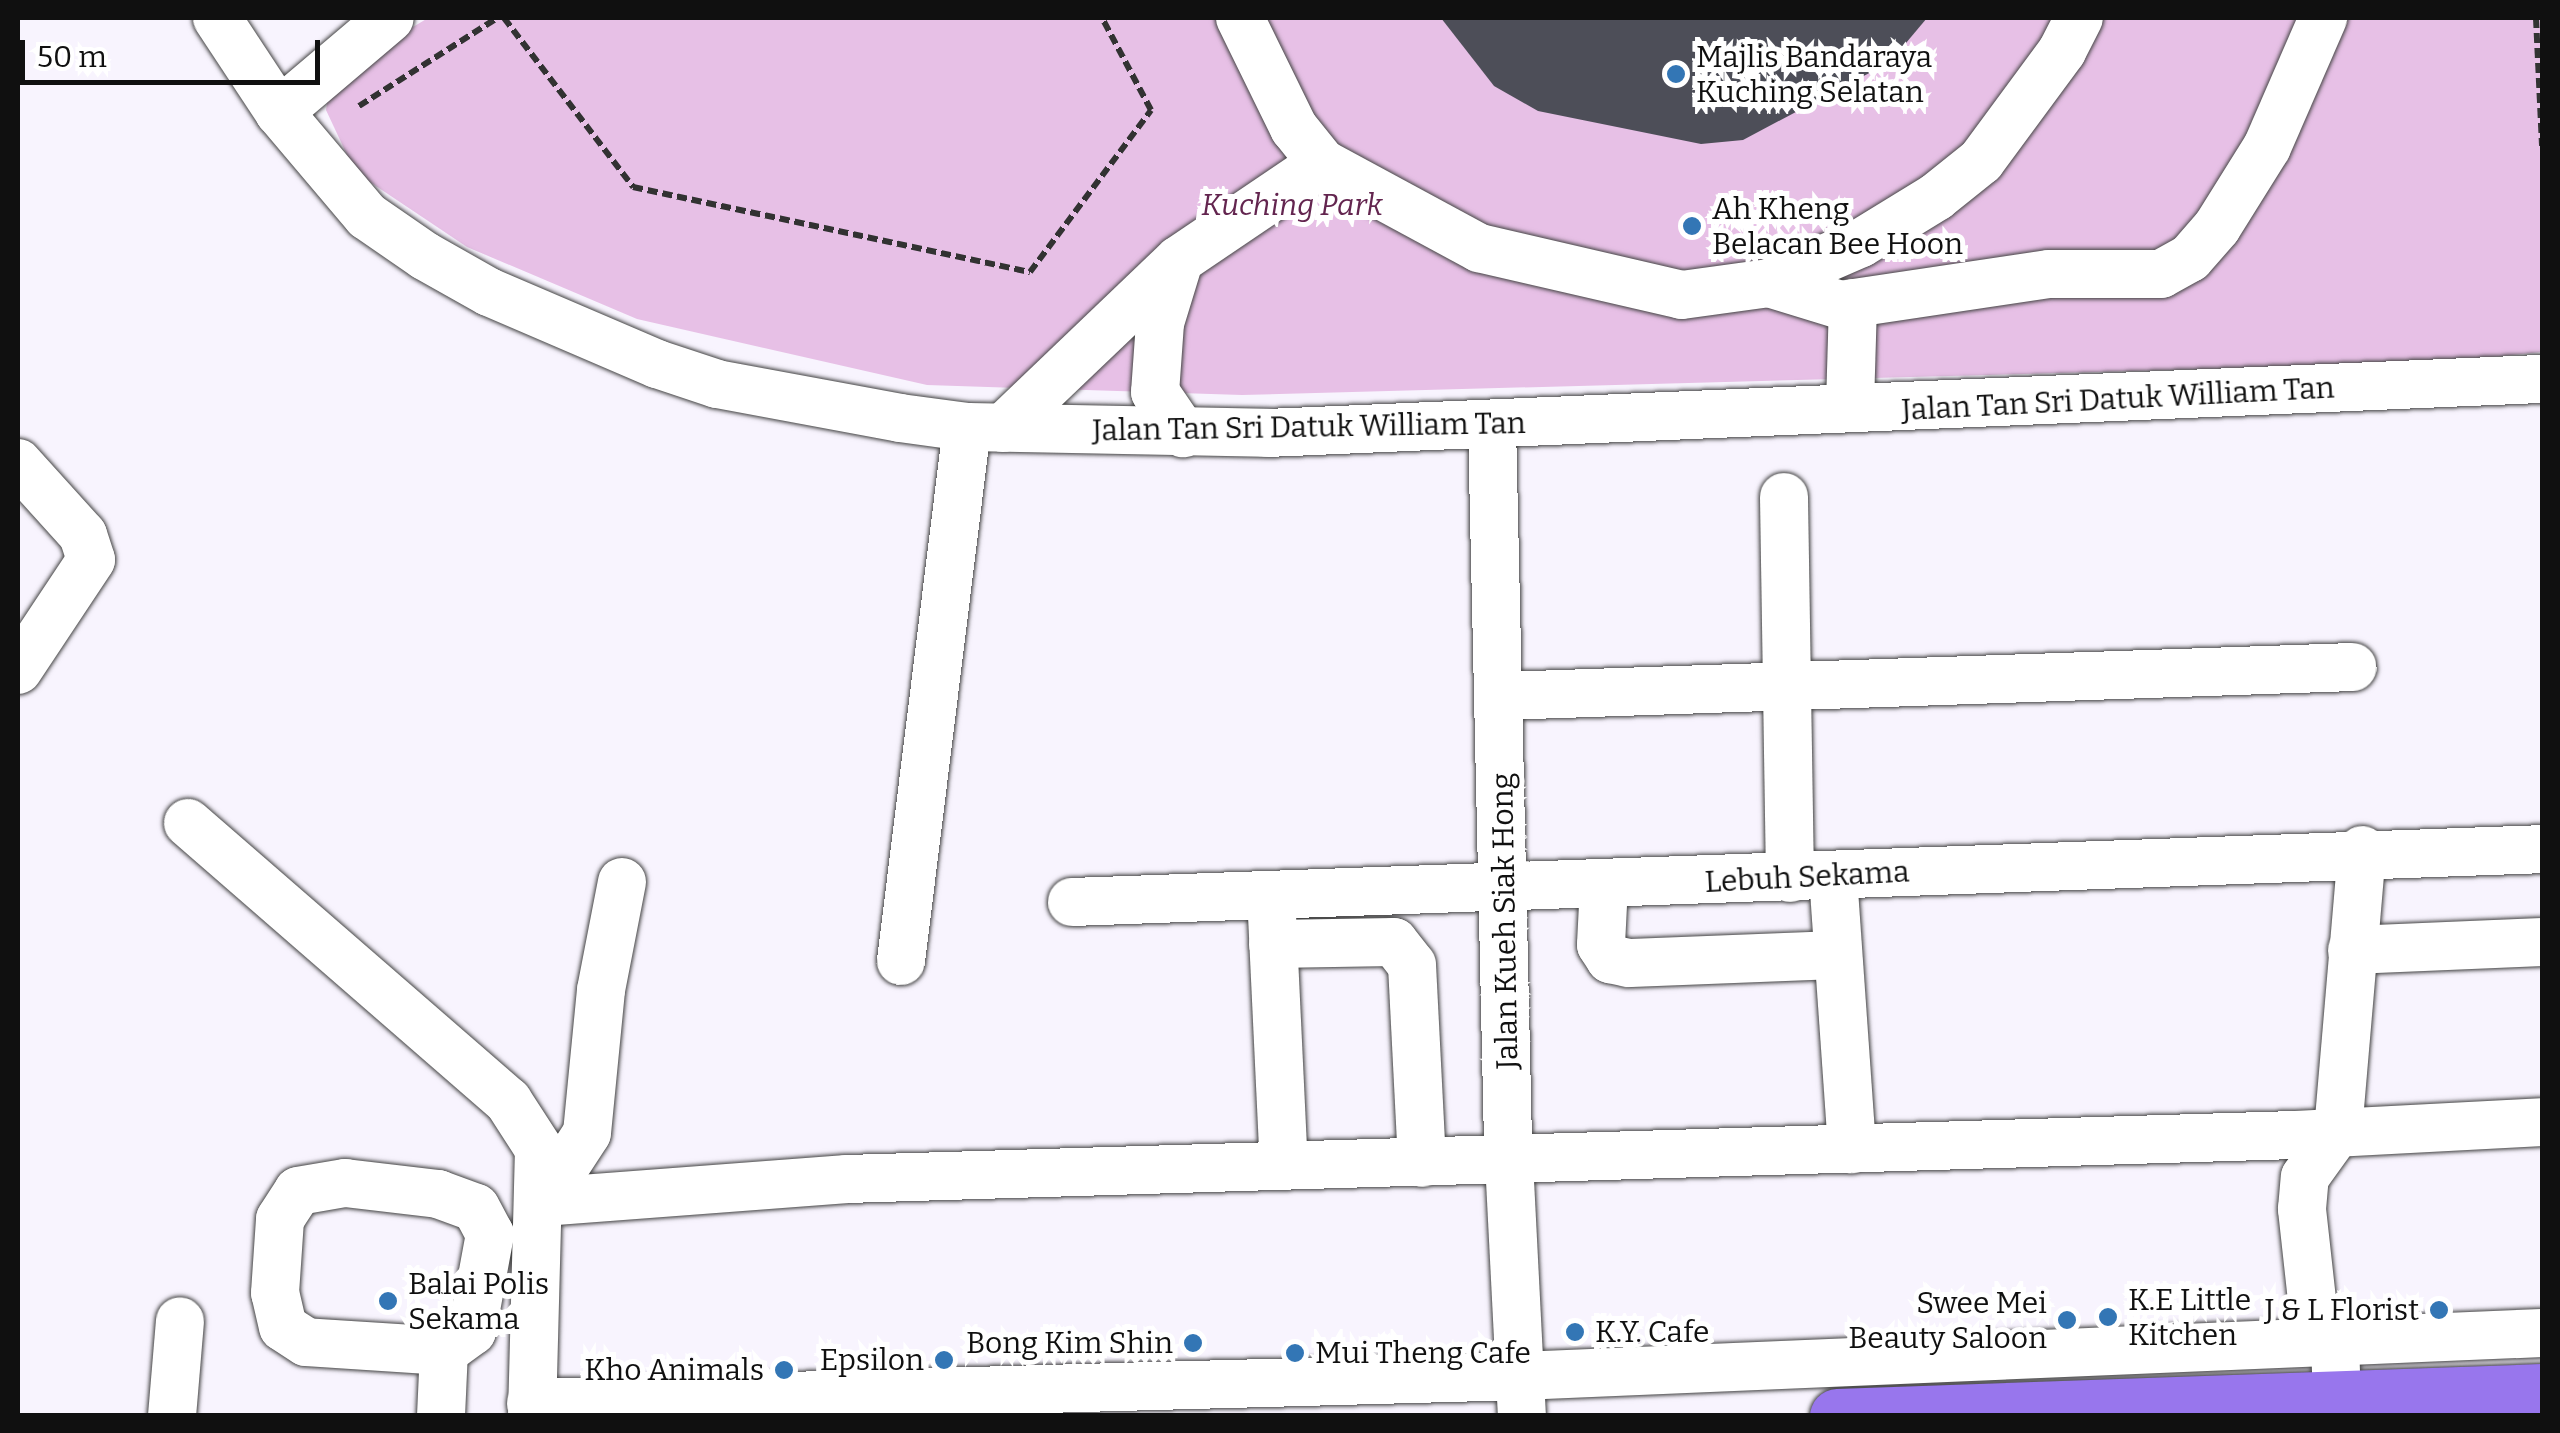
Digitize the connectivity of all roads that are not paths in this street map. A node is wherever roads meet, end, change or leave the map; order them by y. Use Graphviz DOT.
graph roads {
  1 [pos="217,18"];
  2 [pos="1240,18"];
  3 [pos="2079,18"];
  4 [pos="2323,18"];
  5 [pos="373,23"];
  6 [pos="291,127"];
  7 [pos="1322,163"];
  8 [pos="1179,260"];
  9 [pos="1768,283"];
  10 [pos="1853,303"];
  11 [pos="2542,379"];
  12 [pos="1850,405"];
  13 [pos="1492,426"];
  14 [pos="985,428"];
  15 [pos="1183,433"];
  16 [pos="18,463"];
  17 [pos="1784,497"];
  18 [pos="2354,667"];
  19 [pos="18,670"];
  20 [pos="1790,690"];
  21 [pos="1502,696"];
  22 [pos="188,823"];
  23 [pos="2542,849"];
  24 [pos="2362,850"];
  25 [pos="1811,877"];
  26 [pos="622,882"];
  27 [pos="1604,885"];
  28 [pos="1503,890"];
  29 [pos="1072,902"];
  30 [pos="1272,922"];
  31 [pos="2542,942"];
  32 [pos="2352,950"];
  33 [pos="1838,954"];
  34 [pos="902,961"];
  35 [pos="2542,1122"];
  36 [pos="2338,1131"];
  37 [pos="1852,1148"];
  38 [pos="1510,1159"];
  39 [pos="1422,1162"];
  40 [pos="1284,1166"];
  41 [pos="542,1202"];
  42 [pos="180,1321"];
  43 [pos="2542,1333"];
  44 [pos="444,1351"];
  45 [pos="2336,1371"];
  46 [pos="2542,1391"];
  47 [pos="1521,1396"];
  48 [pos="532,1410"];
  49 [pos="172,1416"];
  50 [pos="441,1416"];
  51 [pos="1837,1416"];
  1 -- 6 [label="street, Jalan Tan Sri Datuk William Tan"];
  2 -- 7 [label="street"];
  3 -- 9 [label="street"];
  4 -- 10 [label="street"];
  5 -- 6 [label="street"];
  6 -- 14 [label="street, Jalan Tan Sri Datuk William Tan"];
  7 -- 8 [label="street"];
  7 -- 9 [label="street"];
  8 -- 14 [label="street"];
  8 -- 15 [label="street"];
  9 -- 10 [label="street"];
  10 -- 12 [label="street"];
  11 -- 12 [label="street, Jalan Tan Sri Datuk William Tan"];
  12 -- 13 [label="street, Jalan Tan Sri Datuk William Tan"];
  13 -- 15 [label="street, Jalan Tan Sri Datuk William Tan"];
  13 -- 21 [label="street, Jalan Kueh Siak Hong"];
  14 -- 15 [label="street, Jalan Tan Sri Datuk William Tan"];
  14 -- 34 [label="street"];
  16 -- 19 [label="street"];
  17 -- 20 [label="street"];
  18 -- 20 [label="street"];
  20 -- 21 [label="street"];
  20 -- 25 [label="street"];
  21 -- 28 [label="street, Jalan Kueh Siak Hong"];
  22 -- 41 [label="street"];
  23 -- 24 [label="street, Lebuh Sekama"];
  24 -- 25 [label="street, Lebuh Sekama"];
  24 -- 32 [label="street"];
  25 -- 27 [label="street, Lebuh Sekama"];
  25 -- 33 [label="street"];
  26 -- 41 [label="street"];
  27 -- 28 [label="street, Lebuh Sekama"];
  27 -- 33 [label="street"];
  28 -- 30 [label="street, Lebuh Sekama"];
  28 -- 38 [label="street, Jalan Kueh Siak Hong"];
  29 -- 30 [label="street, Lebuh Sekama"];
  30 -- 39 [label="street"];
  30 -- 40 [label="street"];
  31 -- 32 [label="street"];
  32 -- 36 [label="street"];
  33 -- 37 [label="street"];
  35 -- 36 [label="street"];
  36 -- 37 [label="street"];
  36 -- 45 [label="street"];
  37 -- 38 [label="street"];
  38 -- 39 [label="street"];
  38 -- 47 [label="street, Jalan Kueh Siak Hong"];
  39 -- 40 [label="street"];
  40 -- 41 [label="street"];
  41 -- 48 [label="street"];
  42 -- 49 [label="street"];
  43 -- 45 [label="street"];
  44 -- 44 [label="street"];
  44 -- 50 [label="street"];
  45 -- 46 [label="main road"];
  45 -- 47 [label="street"];
  45 -- 51 [label="main road"];
  47 -- 48 [label="street"];
}
